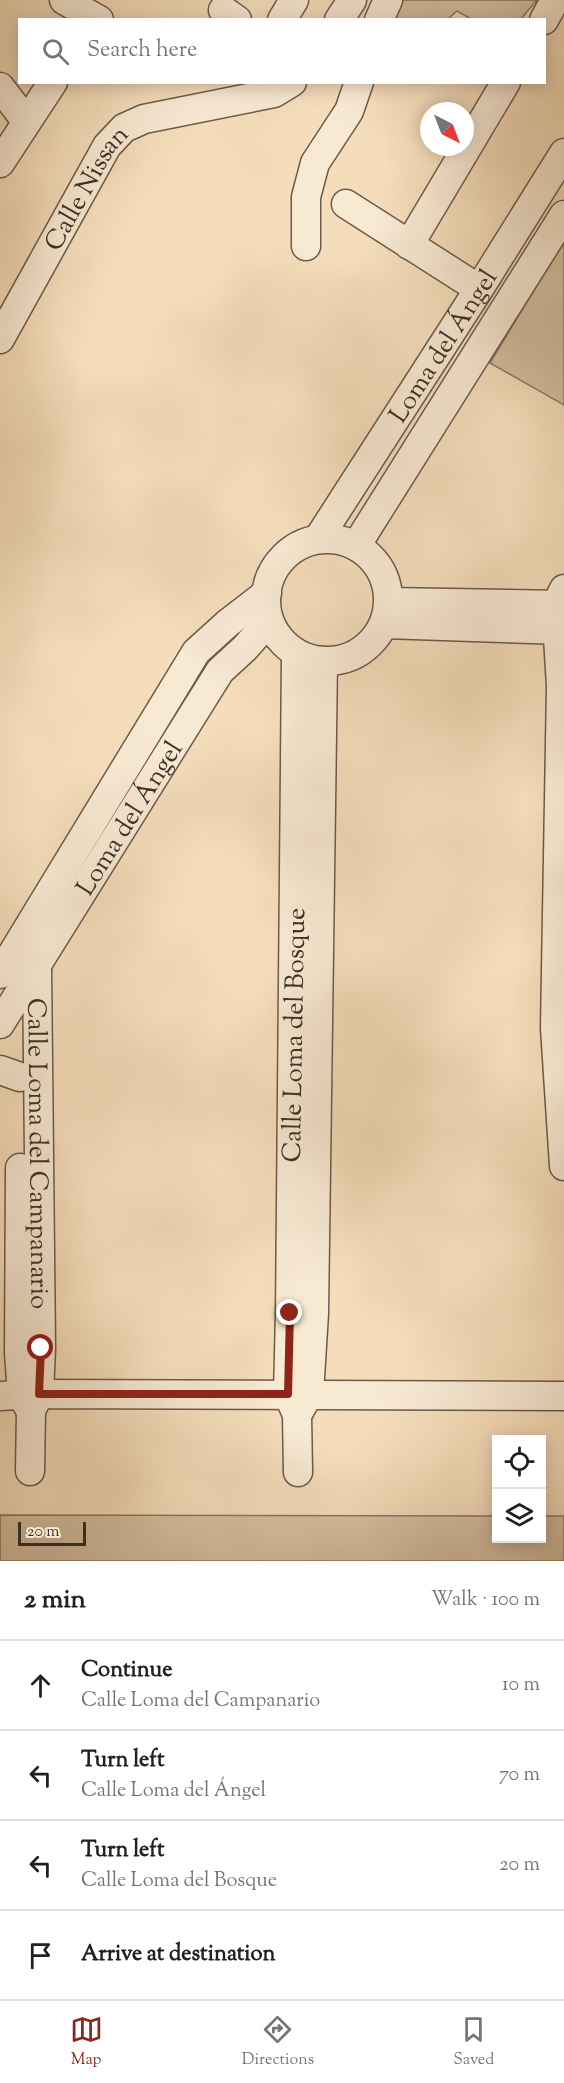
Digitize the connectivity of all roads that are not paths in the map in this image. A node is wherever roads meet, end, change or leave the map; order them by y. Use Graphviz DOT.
graph roads {
  1 [pos="64,0"];
  2 [pos="294,0"];
  3 [pos="352,0"];
  4 [pos="388,0"];
  5 [pos="555,0"];
  6 [pos="96,18"];
  7 [pos="283,18"];
  8 [pos="340,18"];
  9 [pos="380,18"];
  10 [pos="545,18"];
  11 [pos="52,84"];
  12 [pos="288,84"];
  13 [pos="358,84"];
  14 [pos="505,84"];
  15 [pos="0,87"];
  16 [pos="26,121"];
  17 [pos="564,153"];
  18 [pos="0,164"];
  19 [pos="346,204"];
  20 [pos="564,215"];
  21 [pos="409,245"];
  22 [pos="306,246"];
  23 [pos="479,289"];
  24 [pos="0,339"];
  25 [pos="318,539"];
  26 [pos="356,546"];
  27 [pos="268,607"];
  28 [pos="561,612"];
  29 [pos="386,614"];
  30 [pos="310,657"];
  31 [pos="18,971"];
  32 [pos="0,1024"];
  33 [pos="10,1073"];
  34 [pos="564,1166"];
  35 [pos="564,1396"];
  36 [pos="23,1399"];
  37 [pos="298,1401"];
  38 [pos="30,1471"];
  39 [pos="298,1472"];
  1 -- 6 [label="street"];
  2 -- 7 [label="street"];
  3 -- 8 [label="street"];
  4 -- 9 [label="street"];
  5 -- 10 [label="street"];
  11 -- 16 [label="street"];
  12 -- 24 [label="street, Calle Nissan"];
  13 -- 22 [label="street"];
  14 -- 21 [label="street"];
  15 -- 16 [label="street"];
  16 -- 18 [label="street"];
  17 -- 23 [label="street, Loma del Ángel"];
  19 -- 21 [label="street"];
  20 -- 26 [label="street, Loma del Ángel"];
  21 -- 23 [label="street"];
  23 -- 25 [label="street, Loma del Ángel"];
  25 -- 26 [label="street"];
  25 -- 27 [label="street"];
  26 -- 29 [label="street"];
  27 -- 30 [label="street"];
  27 -- 31 [label="street, Loma del Ángel"];
  27 -- 31 [label="street, Loma del Ángel"];
  28 -- 29 [label="street"];
  28 -- 34 [label="street"];
  29 -- 30 [label="street"];
  30 -- 37 [label="street, Calle Loma del Bosque"];
  31 -- 32 [label="street, Loma del Ángel"];
  31 -- 33 [label="street, Calle Loma del Campanario"];
  31 -- 36 [label="street, Calle Loma del Campanario"];
  33 -- 36 [label="street, Calle Loma del Campanario"];
  35 -- 37 [label="street"];
  36 -- 37 [label="street"];
  36 -- 38 [label="street, Calle Loma del Campanario"];
  37 -- 39 [label="street, Calle Loma del Bosque"];
}
